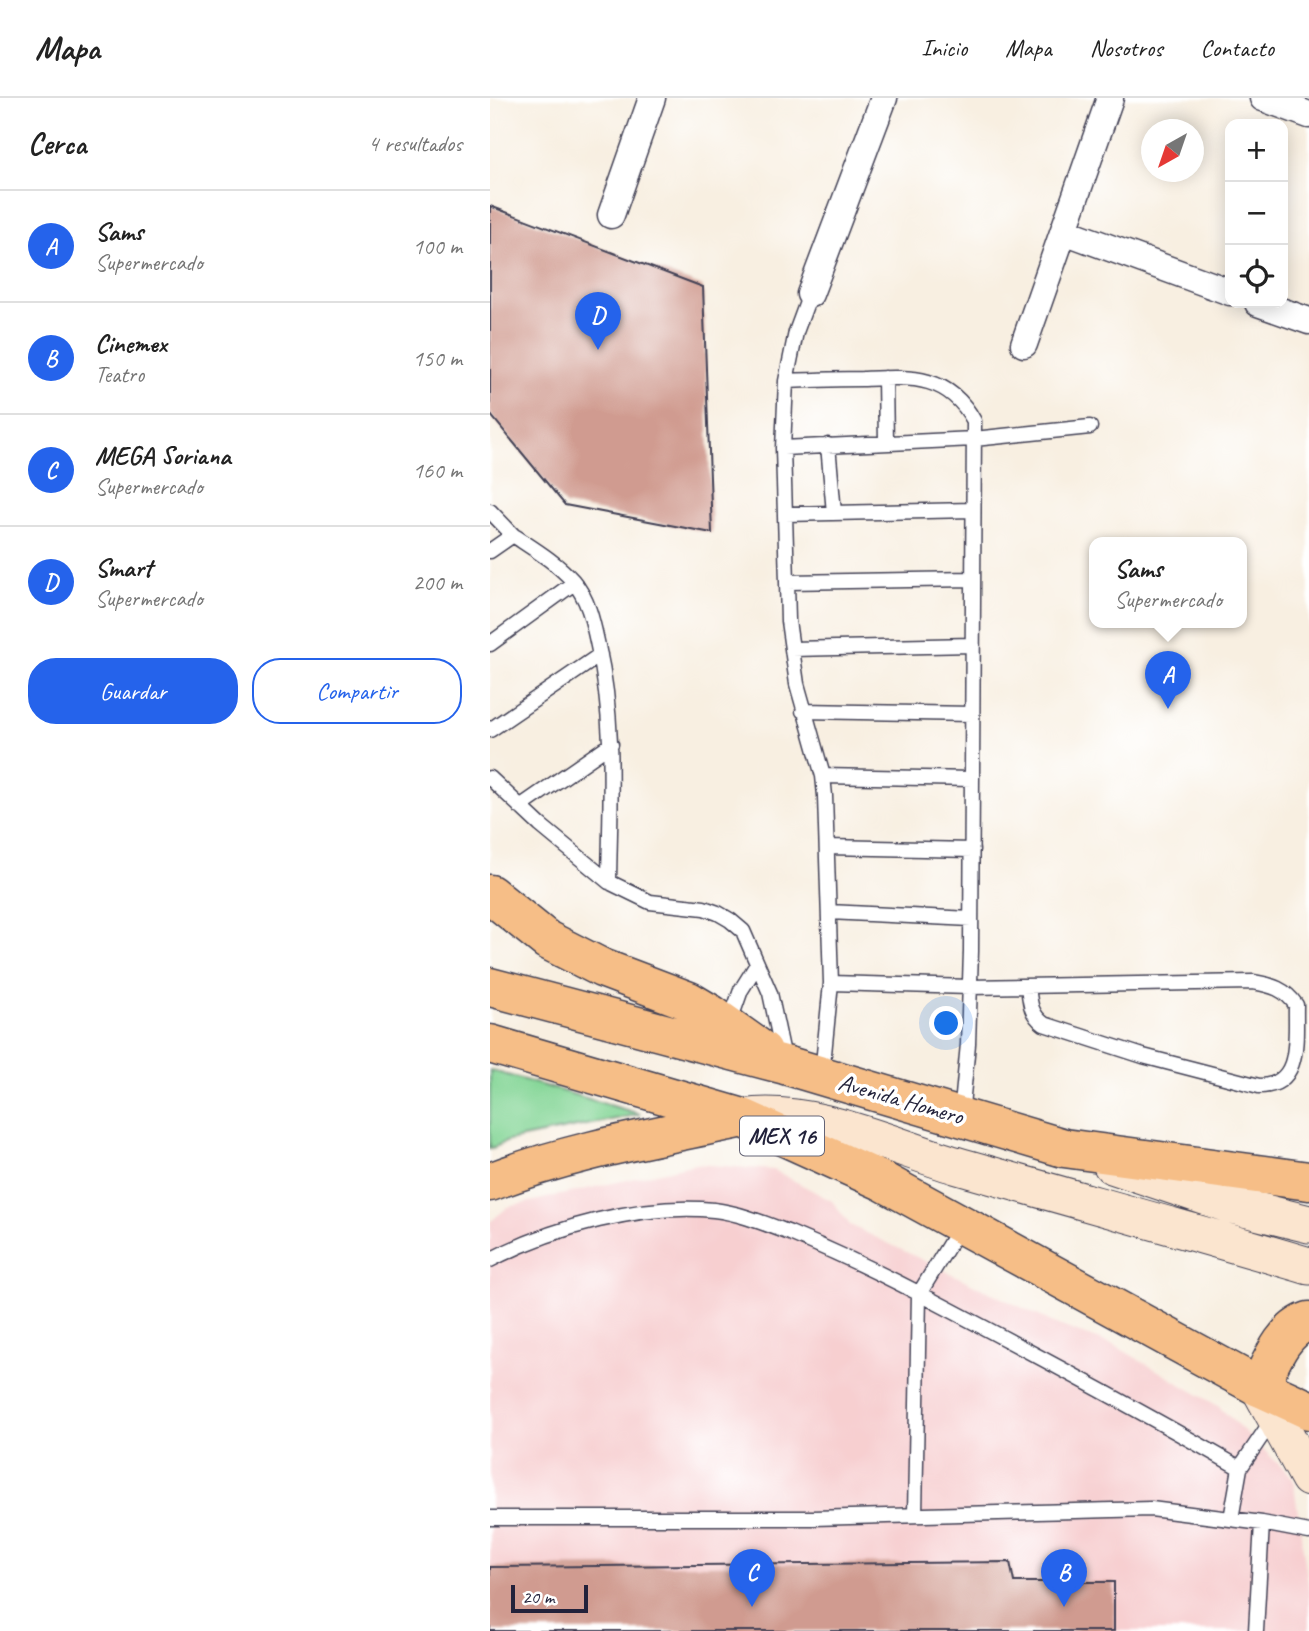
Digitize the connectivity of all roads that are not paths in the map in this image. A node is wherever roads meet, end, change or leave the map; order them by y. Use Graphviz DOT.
graph roads {
  1 [pos="652,98"];
  2 [pos="884,98"];
  3 [pos="1110,98"];
  4 [pos="1263,98"];
  5 [pos="1309,115"];
  6 [pos="611,215"];
  7 [pos="1064,231"];
  8 [pos="1225,290"];
  9 [pos="810,294"];
  10 [pos="1272,308"];
  11 [pos="1309,321"];
  12 [pos="1024,344"];
  13 [pos="884,378"];
  14 [pos="786,381"];
  15 [pos="1090,427"];
  16 [pos="974,439"];
  17 [pos="886,443"];
  18 [pos="828,446"];
  19 [pos="783,448"];
  20 [pos="973,510"];
  21 [pos="490,511"];
  22 [pos="834,513"];
  23 [pos="785,514"];
  24 [pos="513,535"];
  25 [pos="490,551"];
  26 [pos="973,579"];
  27 [pos="787,582"];
  28 [pos="574,583"];
  29 [pos="490,644"];
  30 [pos="972,645"];
  31 [pos="792,649"];
  32 [pos="600,655"];
  33 [pos="803,711"];
  34 [pos="972,714"];
  35 [pos="490,730"];
  36 [pos="611,744"];
  37 [pos="823,776"];
  38 [pos="490,778"];
  39 [pos="972,779"];
  40 [pos="520,807"];
  41 [pos="827,847"];
  42 [pos="972,850"];
  43 [pos="609,882"];
  44 [pos="490,894"];
  45 [pos="829,912"];
  46 [pos="971,919"];
  47 [pos="756,966"];
  48 [pos="831,984"];
  49 [pos="1028,986"];
  50 [pos="490,987"];
  51 [pos="970,987"];
  52 [pos="729,1026"];
  53 [pos="490,1044"];
  54 [pos="782,1064"];
  55 [pos="822,1076"];
  56 [pos="961,1116"];
  57 [pos="743,1118"];
  58 [pos="1064,1148"];
  59 [pos="1309,1181"];
  60 [pos="490,1182"];
  61 [pos="962,1223"];
  62 [pos="1309,1224"];
  63 [pos="490,1260"];
  64 [pos="1309,1266"];
  65 [pos="919,1294"];
  66 [pos="1309,1321"];
  67 [pos="1281,1404"];
  68 [pos="1240,1468"];
  69 [pos="1309,1478"];
  70 [pos="915,1516"];
  71 [pos="490,1518"];
  72 [pos="1231,1520"];
  73 [pos="1262,1523"];
  74 [pos="1309,1532"];
  75 [pos="1256,1631"];
  1 -- 6 [label="street"];
  2 -- 9 [label="street"];
  3 -- 7 [label="street"];
  4 -- 5 [label="street"];
  7 -- 8 [label="street"];
  7 -- 12 [label="street"];
  9 -- 14 [label="lane"];
  10 -- 11 [label="street"];
  13 -- 14 [label="lane"];
  13 -- 16 [label="lane"];
  13 -- 17 [label="lane"];
  14 -- 19 [label="lane"];
  15 -- 16 [label="lane"];
  16 -- 17 [label="lane"];
  16 -- 20 [label="lane"];
  17 -- 18 [label="lane"];
  18 -- 19 [label="lane"];
  18 -- 22 [label="lane"];
  19 -- 23 [label="lane"];
  20 -- 22 [label="lane"];
  20 -- 26 [label="lane"];
  21 -- 24 [label="lane"];
  22 -- 23 [label="lane"];
  23 -- 27 [label="lane"];
  24 -- 25 [label="lane"];
  24 -- 28 [label="lane"];
  26 -- 27 [label="lane"];
  26 -- 30 [label="lane"];
  27 -- 31 [label="lane"];
  28 -- 29 [label="lane"];
  28 -- 32 [label="lane"];
  30 -- 31 [label="lane"];
  30 -- 34 [label="lane"];
  31 -- 33 [label="lane"];
  32 -- 35 [label="lane"];
  32 -- 36 [label="lane"];
  33 -- 34 [label="lane"];
  33 -- 37 [label="lane"];
  34 -- 39 [label="lane"];
  36 -- 40 [label="lane"];
  36 -- 43 [label="lane"];
  37 -- 39 [label="lane"];
  37 -- 41 [label="lane"];
  38 -- 40 [label="lane"];
  39 -- 42 [label="lane"];
  40 -- 43 [label="lane"];
  41 -- 42 [label="lane"];
  41 -- 45 [label="lane"];
  42 -- 46 [label="lane"];
  43 -- 47 [label="lane"];
  44 -- 52 [label="main road"];
  45 -- 46 [label="lane"];
  45 -- 48 [label="lane"];
  46 -- 51 [label="lane"];
  47 -- 52 [label="lane"];
  47 -- 54 [label="lane"];
  48 -- 51 [label="lane"];
  48 -- 55 [label="lane"];
  49 -- 49 [label="lane"];
  49 -- 51 [label="lane"];
  50 -- 54 [label="main road, Avenida Homero"];
  51 -- 56 [label="lane"];
  52 -- 54 [label="main road"];
  53 -- 57 [label="main road, Avenida Homero / MEX 16"];
  54 -- 55 [label="main road, Avenida Homero"];
  55 -- 56 [label="main road, Avenida Homero"];
  56 -- 58 [label="main road, Avenida Homero"];
  57 -- 60 [label="main road"];
  57 -- 61 [label="main road, Avenida Homero / MEX 16"];
  57 -- 64 [label="main road, Avenida Homero"];
  58 -- 59 [label="main road"];
  58 -- 62 [label="main road, Avenida Homero"];
  61 -- 65 [label="lane"];
  61 -- 67 [label="main road, Avenida Homero / MEX 16"];
  63 -- 65 [label="lane"];
  65 -- 68 [label="lane"];
  65 -- 70 [label="lane"];
  66 -- 67 [label="main road"];
  67 -- 68 [label="lane"];
  67 -- 69 [label="main road"];
  68 -- 72 [label="lane"];
  70 -- 71 [label="lane"];
  70 -- 72 [label="lane"];
  72 -- 73 [label="lane"];
  73 -- 74 [label="lane"];
  73 -- 75 [label="lane"];
}
